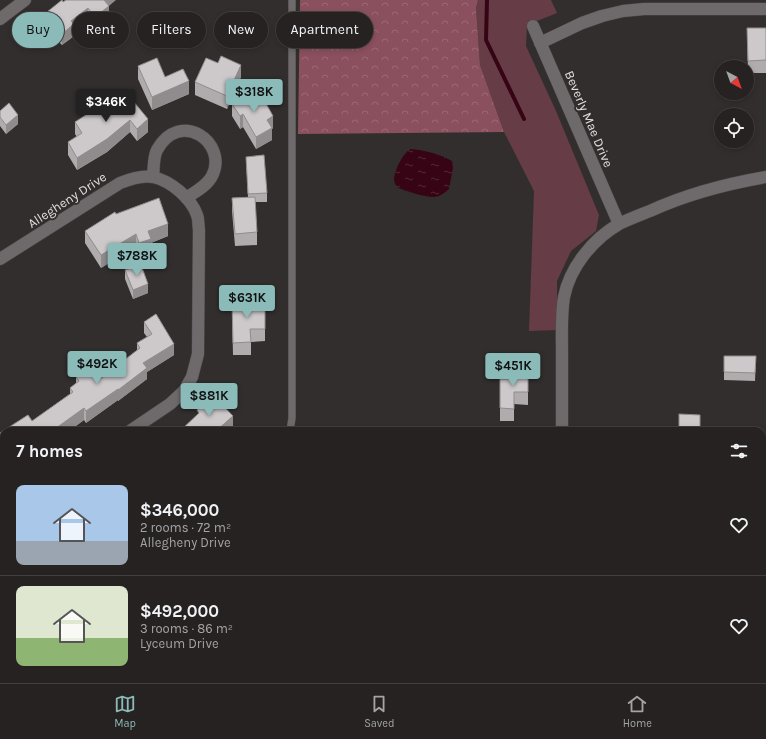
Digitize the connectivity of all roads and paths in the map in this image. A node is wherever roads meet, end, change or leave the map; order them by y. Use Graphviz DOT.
graph roads {
  1 [pos="25,0"];
  2 [pos="292,0"];
  3 [pos="766,9"];
  4 [pos="0,19"];
  5 [pos="533,26"];
  6 [pos="540,43"];
  7 [pos="766,177"];
  8 [pos="159,180"];
  9 [pos="186,198"];
  10 [pos="619,224"];
  11 [pos="0,259"];
  12 [pos="136,427"];
  13 [pos="291,427"];
  14 [pos="562,427"];
  1 -- 4 [label="street"];
  2 -- 13 [label="lane"];
  3 -- 6 [label="street"];
  5 -- 6 [label="street, Beverly Mae Drive"];
  6 -- 10 [label="street, Beverly Mae Drive"];
  7 -- 10 [label="street"];
  8 -- 9 [label="street"];
  8 -- 9 [label="street"];
  8 -- 11 [label="street, Allegheny Drive"];
  9 -- 12 [label="street"];
  10 -- 14 [label="street"];
}
